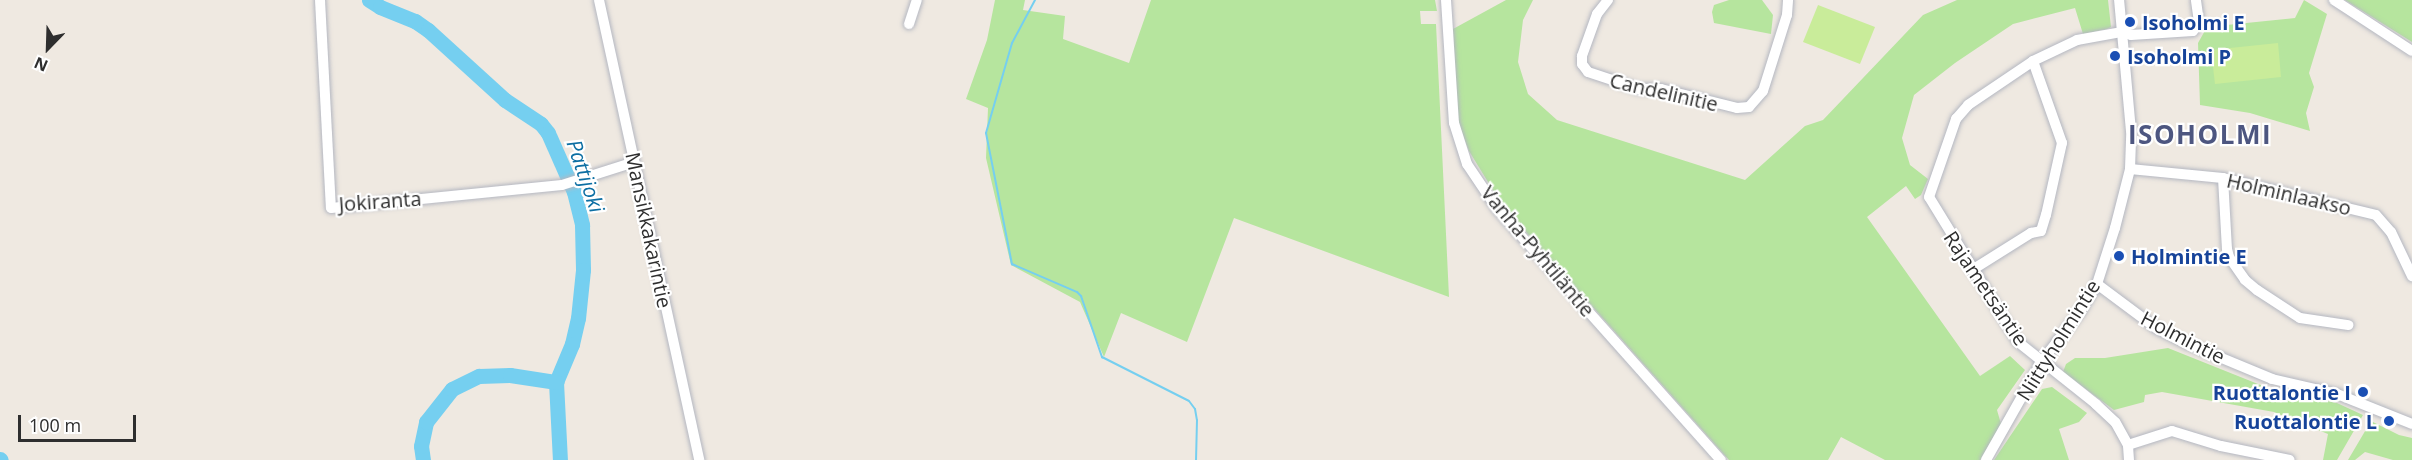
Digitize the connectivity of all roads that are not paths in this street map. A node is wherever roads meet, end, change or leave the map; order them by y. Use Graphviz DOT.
graph roads {
  1 [pos="320,0"];
  2 [pos="599,0"];
  3 [pos="917,0"];
  4 [pos="1446,0"];
  5 [pos="1608,0"];
  6 [pos="1788,0"];
  7 [pos="2119,0"];
  8 [pos="2196,0"];
  9 [pos="2334,0"];
  10 [pos="909,24"];
  11 [pos="2122,32"];
  12 [pos="2412,51"];
  13 [pos="2033,61"];
  14 [pos="634,162"];
  15 [pos="2130,169"];
  16 [pos="2223,178"];
  17 [pos="1972,270"];
  18 [pos="2412,276"];
  19 [pos="2097,284"];
  20 [pos="2348,325"];
  21 [pos="2042,361"];
  22 [pos="2412,424"];
  23 [pos="2128,445"];
  24 [pos="2268,458"];
  25 [pos="699,460"];
  26 [pos="1722,460"];
  27 [pos="1986,460"];
  28 [pos="2129,460"];
  29 [pos="2290,460"];
  1 -- 14 [label="street, Jokiranta"];
  2 -- 14 [label="street, Mansikkakarintie"];
  3 -- 10 [label="street"];
  4 -- 26 [label="street, Vanha-Pyhtiläntie"];
  5 -- 6 [label="street, Candelinitie"];
  7 -- 11 [label="street, Niittyholmintie"];
  8 -- 11 [label="street"];
  9 -- 12 [label="street"];
  11 -- 13 [label="street"];
  11 -- 15 [label="street, Niittyholmintie"];
  13 -- 17 [label="street"];
  13 -- 17 [label="street, Rajametsäntie"];
  14 -- 25 [label="street, Mansikkakarintie"];
  15 -- 16 [label="street, Holminlaakso"];
  15 -- 19 [label="street, Niittyholmintie"];
  16 -- 18 [label="street, Holminlaakso"];
  16 -- 20 [label="street"];
  17 -- 21 [label="street, Rajametsäntie"];
  19 -- 21 [label="street, Niittyholmintie"];
  19 -- 22 [label="street, Holmintie"];
  21 -- 23 [label="street, Rajametsäntie"];
  21 -- 27 [label="street, Niittyholmintie"];
  23 -- 24 [label="street"];
  23 -- 28 [label="street, Rajametsäntie"];
  24 -- 29 [label="street"];
}
